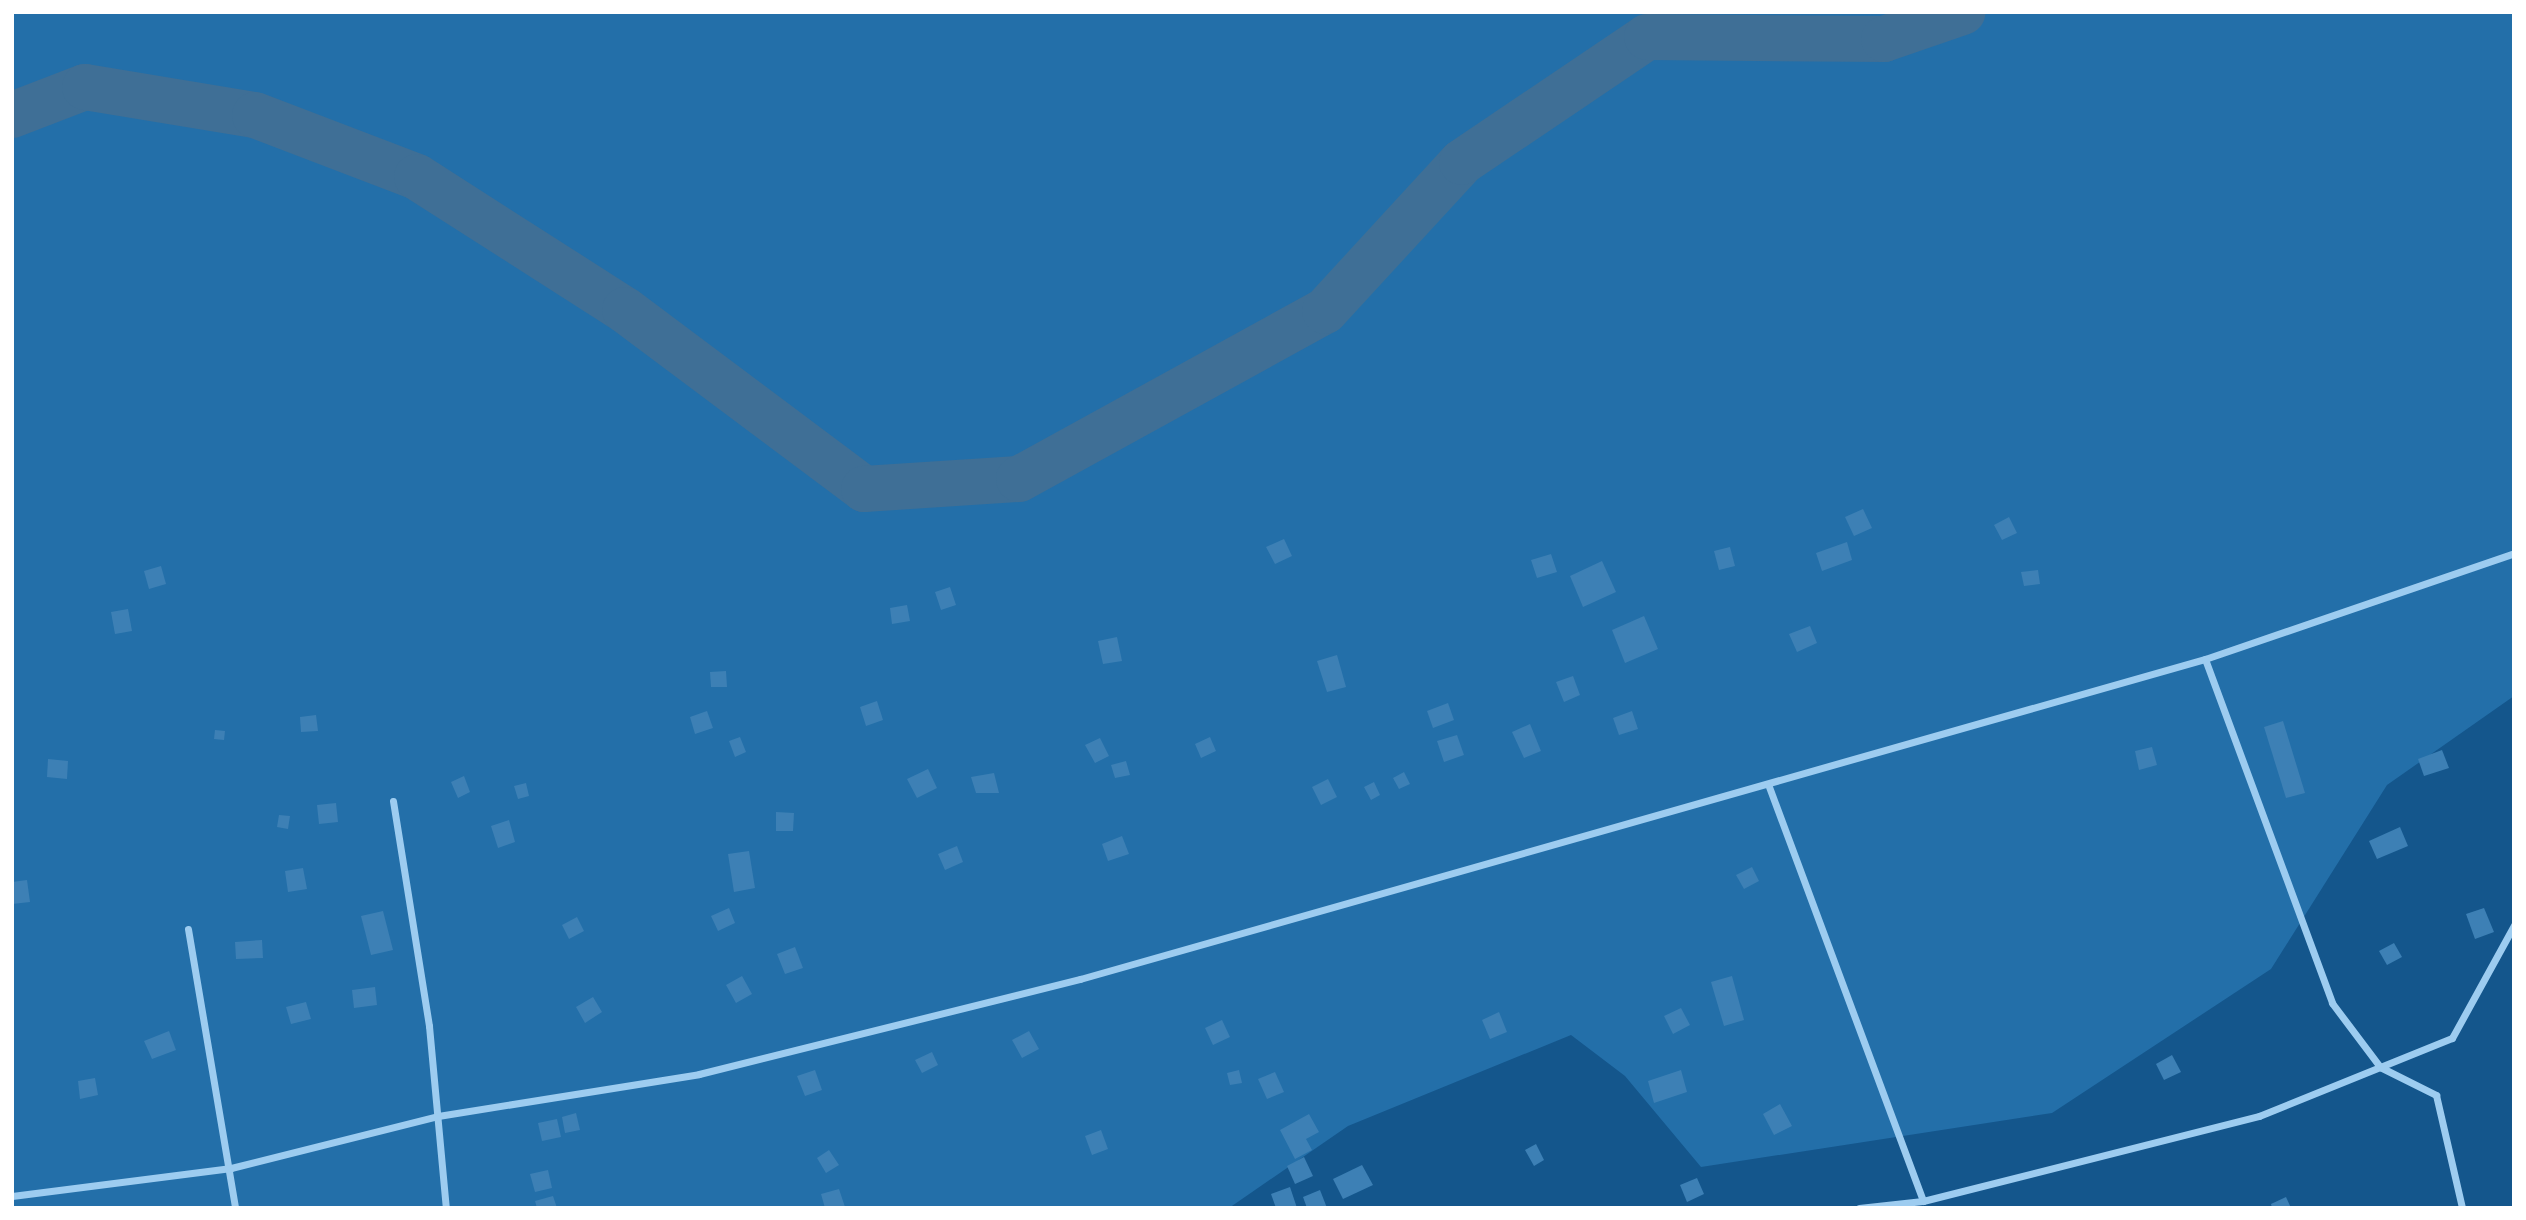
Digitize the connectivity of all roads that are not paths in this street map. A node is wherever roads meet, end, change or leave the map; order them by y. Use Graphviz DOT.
graph roads {
  1 [pos="2514,553"];
  2 [pos="2205,659"];
  3 [pos="1769,785"];
  4 [pos="393,801"];
  5 [pos="2514,925"];
  6 [pos="188,929"];
  7 [pos="2379,1067"];
  8 [pos="438,1116"];
  9 [pos="231,1168"];
  10 [pos="12,1196"];
  11 [pos="1923,1201"];
  12 [pos="235,1208"];
  13 [pos="446,1208"];
  14 [pos="1858,1208"];
  15 [pos="2462,1208"];
  1 -- 2 [label="street"];
  2 -- 3 [label="street"];
  2 -- 7 [label="street"];
  3 -- 8 [label="street"];
  3 -- 11 [label="street"];
  4 -- 8 [label="street"];
  5 -- 7 [label="street"];
  6 -- 9 [label="street"];
  7 -- 11 [label="street"];
  7 -- 15 [label="street"];
  8 -- 9 [label="street"];
  8 -- 13 [label="street"];
  9 -- 10 [label="street"];
  9 -- 12 [label="street"];
  11 -- 14 [label="street"];
}
